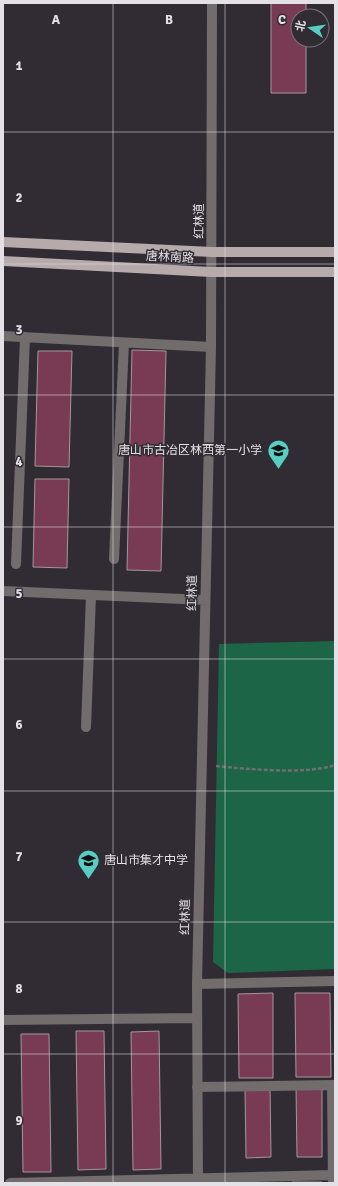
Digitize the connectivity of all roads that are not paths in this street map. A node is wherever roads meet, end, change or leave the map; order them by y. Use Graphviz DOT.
graph roads {
  1 [pos="212,3"];
  2 [pos="3,242"];
  3 [pos="212,252"];
  4 [pos="335,252"];
  5 [pos="3,261"];
  6 [pos="211,272"];
  7 [pos="335,272"];
  8 [pos="3,336"];
  9 [pos="25,337"];
  10 [pos="124,342"];
  11 [pos="211,347"];
  12 [pos="114,559"];
  13 [pos="16,564"];
  14 [pos="3,591"];
  15 [pos="91,595"];
  16 [pos="205,600"];
  17 [pos="86,727"];
  18 [pos="335,981"];
  19 [pos="197,984"];
  20 [pos="197,1018"];
  21 [pos="3,1020"];
  22 [pos="333,1085"];
  23 [pos="197,1087"];
  24 [pos="333,1179"];
  25 [pos="198,1181"];
  26 [pos="107,1182"];
  27 [pos="10,1183"];
  1 -- 3 [label="street, 红林道"];
  2 -- 3 [label="main road, 唐林南路"];
  3 -- 4 [label="main road, 唐林南路"];
  3 -- 6 [label="street, 红林道"];
  5 -- 6 [label="main road, 唐林南路"];
  6 -- 7 [label="main road, 唐林南路"];
  6 -- 11 [label="street, 红林道"];
  8 -- 9 [label="street"];
  9 -- 10 [label="street"];
  9 -- 13 [label="street"];
  10 -- 11 [label="street"];
  10 -- 12 [label="street"];
  11 -- 16 [label="street, 红林道"];
  14 -- 15 [label="street"];
  15 -- 16 [label="street"];
  15 -- 17 [label="street"];
  16 -- 19 [label="street, 红林道"];
  18 -- 19 [label="street"];
  19 -- 20 [label="street, 红林道"];
  20 -- 21 [label="street"];
  20 -- 23 [label="street, 红林道"];
  22 -- 23 [label="street"];
  22 -- 24 [label="street"];
  23 -- 25 [label="street, 红林道"];
  24 -- 25 [label="street"];
  25 -- 26 [label="street"];
  26 -- 27 [label="street"];
}
